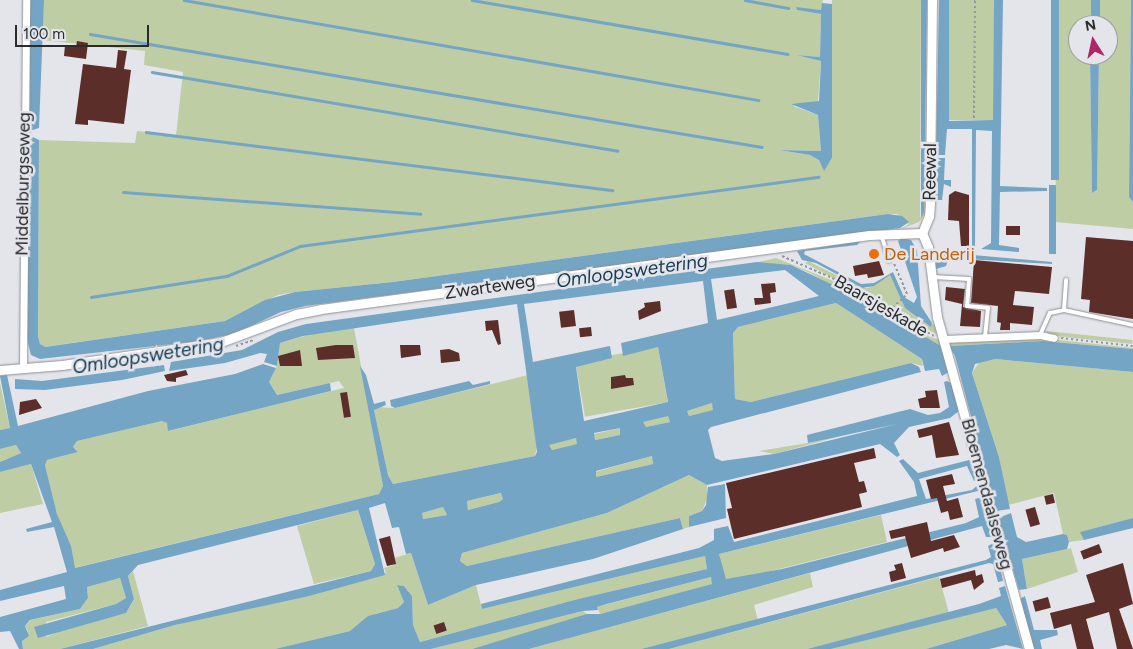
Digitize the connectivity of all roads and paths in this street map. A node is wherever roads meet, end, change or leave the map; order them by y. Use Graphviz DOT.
graph roads {
  1 [pos="26,0"];
  2 [pos="932,0"];
  3 [pos="975,0"];
  4 [pos="974,118"];
  5 [pos="922,232"];
  6 [pos="881,234"];
  7 [pos="780,256"];
  8 [pos="889,261"];
  9 [pos="931,278"];
  10 [pos="1066,280"];
  11 [pos="1064,310"];
  12 [pos="889,311"];
  13 [pos="1133,325"];
  14 [pos="1040,335"];
  15 [pos="259,338"];
  16 [pos="985,338"];
  17 [pos="1054,338"];
  18 [pos="945,342"];
  19 [pos="1133,346"];
  20 [pos="234,347"];
  21 [pos="23,367"];
  22 [pos="0,370"];
  23 [pos="1029,649"];
  1 -- 21 [label="street, Middelburgseweg"];
  2 -- 5 [label="street, Reewal"];
  3 -- 4 [label="path"];
  5 -- 6 [label="street, Zwarteweg"];
  5 -- 9 [label="street"];
  6 -- 8 [label="lane"];
  6 -- 21 [label="street, Zwarteweg"];
  7 -- 12 [label="path, Baarsjeskade"];
  8 -- 12 [label="path"];
  9 -- 16 [label="lane"];
  9 -- 18 [label="street"];
  10 -- 11 [label="lane"];
  11 -- 13 [label="lane"];
  11 -- 14 [label="lane"];
  12 -- 18 [label="path, Baarsjeskade"];
  14 -- 16 [label="street, Baarsjeskade"];
  14 -- 17 [label="street, Baarsjeskade"];
  15 -- 20 [label="path"];
  16 -- 18 [label="street, Baarsjeskade"];
  17 -- 19 [label="path"];
  18 -- 23 [label="street, Bloemendaalseweg"];
  21 -- 22 [label="street, Zwarteweg"];
}
